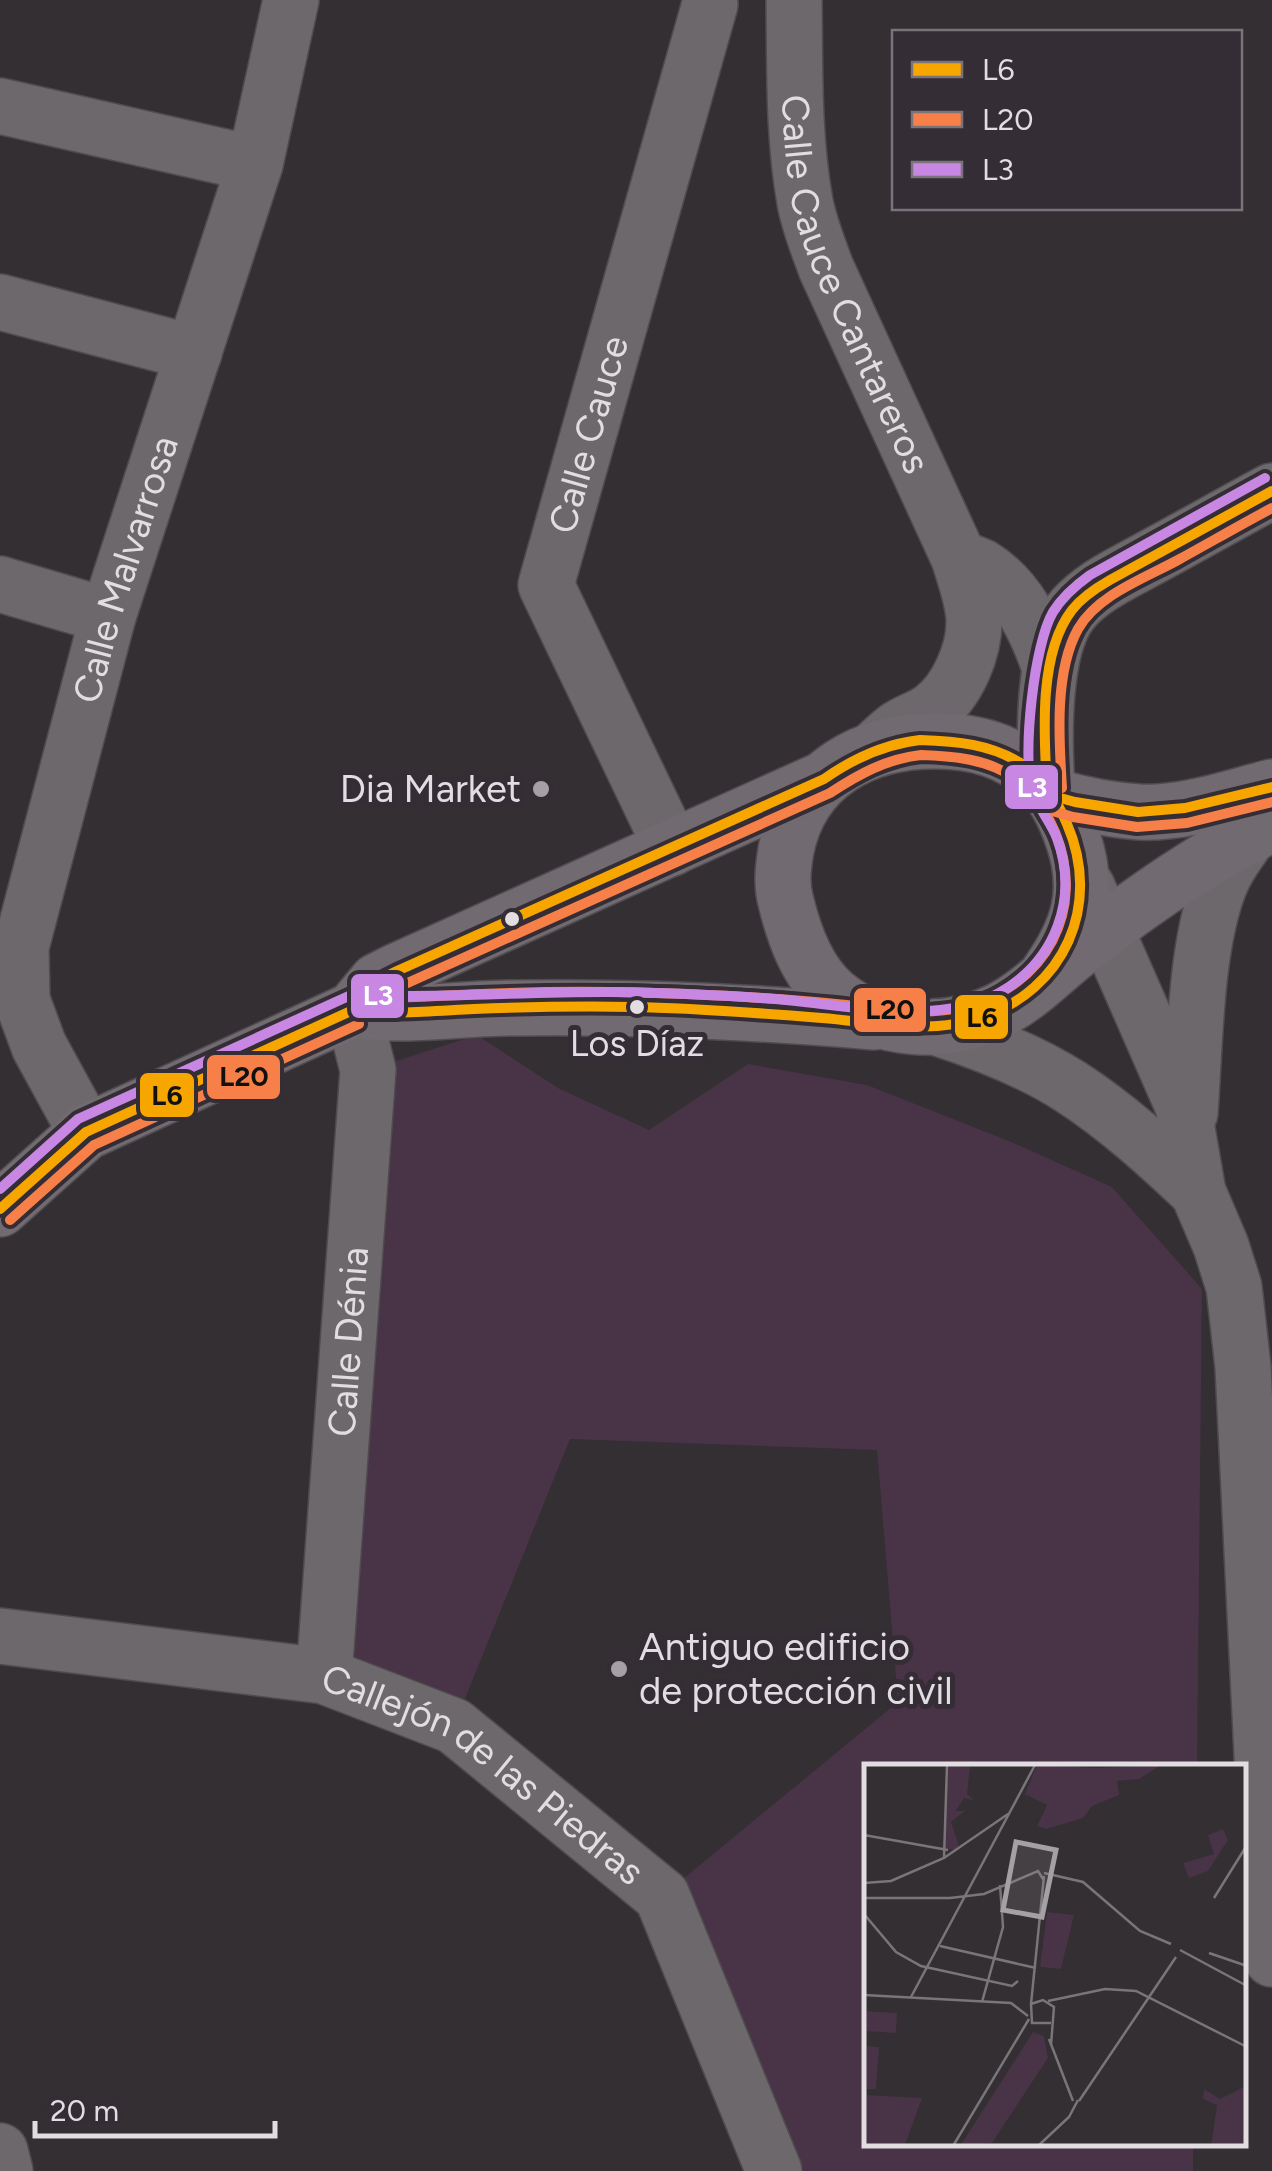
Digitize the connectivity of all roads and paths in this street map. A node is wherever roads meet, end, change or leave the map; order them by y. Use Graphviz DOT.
graph roads {
  1 [pos="291,0"];
  2 [pos="794,0"];
  3 [pos="713,1"];
  4 [pos="0,106"];
  5 [pos="256,164"];
  6 [pos="0,302"];
  7 [pos="194,353"];
  8 [pos="1272,491"];
  9 [pos="958,558"];
  10 [pos="0,584"];
  11 [pos="108,616"];
  12 [pos="1050,668"];
  13 [pos="874,750"];
  14 [pos="824,779"];
  15 [pos="1050,792"];
  16 [pos="1265,815"];
  17 [pos="672,848"];
  18 [pos="1081,874"];
  19 [pos="1105,930"];
  20 [pos="1048,974"];
  21 [pos="353,1010"];
  22 [pos="912,1025"];
  23 [pos="1189,1131"];
  24 [pos="86,1132"];
  25 [pos="1198,1192"];
  26 [pos="0,1209"];
  27 [pos="0,1636"];
  28 [pos="324,1676"];
  29 [pos="1270,1896"];
  30 [pos="1272,1959"];
  31 [pos="0,2151"];
  32 [pos="5,2171"];
  33 [pos="774,2171"];
  1 -- 5 [label="street, Calle Malvarrosa"];
  2 -- 9 [label="street, Calle Cauce Cantareros"];
  3 -- 17 [label="street, Calle Cauce"];
  4 -- 5 [label="street"];
  5 -- 7 [label="street, Calle Malvarrosa"];
  6 -- 7 [label="street"];
  7 -- 11 [label="street, Calle Malvarrosa"];
  8 -- 12 [label="street"];
  9 -- 12 [label="street"];
  9 -- 13 [label="street, Calle Cauce Cantareros"];
  10 -- 11 [label="street"];
  11 -- 24 [label="street, Calle Malvarrosa"];
  12 -- 15 [label="street"];
  13 -- 14 [label="main road"];
  13 -- 15 [label="main road"];
  14 -- 17 [label="main road"];
  14 -- 22 [label="main road"];
  15 -- 16 [label="main road"];
  15 -- 18 [label="main road"];
  16 -- 19 [label="main road"];
  16 -- 23 [label="street"];
  17 -- 21 [label="main road"];
  18 -- 19 [label="street"];
  18 -- 20 [label="main road"];
  19 -- 20 [label="main road"];
  19 -- 23 [label="street"];
  20 -- 22 [label="main road"];
  21 -- 22 [label="main road"];
  21 -- 24 [label="main road"];
  21 -- 28 [label="street, Calle Dénia"];
  22 -- 25 [label="street"];
  23 -- 25 [label="street"];
  24 -- 26 [label="main road"];
  25 -- 29 [label="street"];
  27 -- 28 [label="street, Callejón de las Piedras"];
  28 -- 33 [label="street, Callejón de las Piedras"];
  29 -- 30 [label="street"];
  31 -- 32 [label="street"];
}
